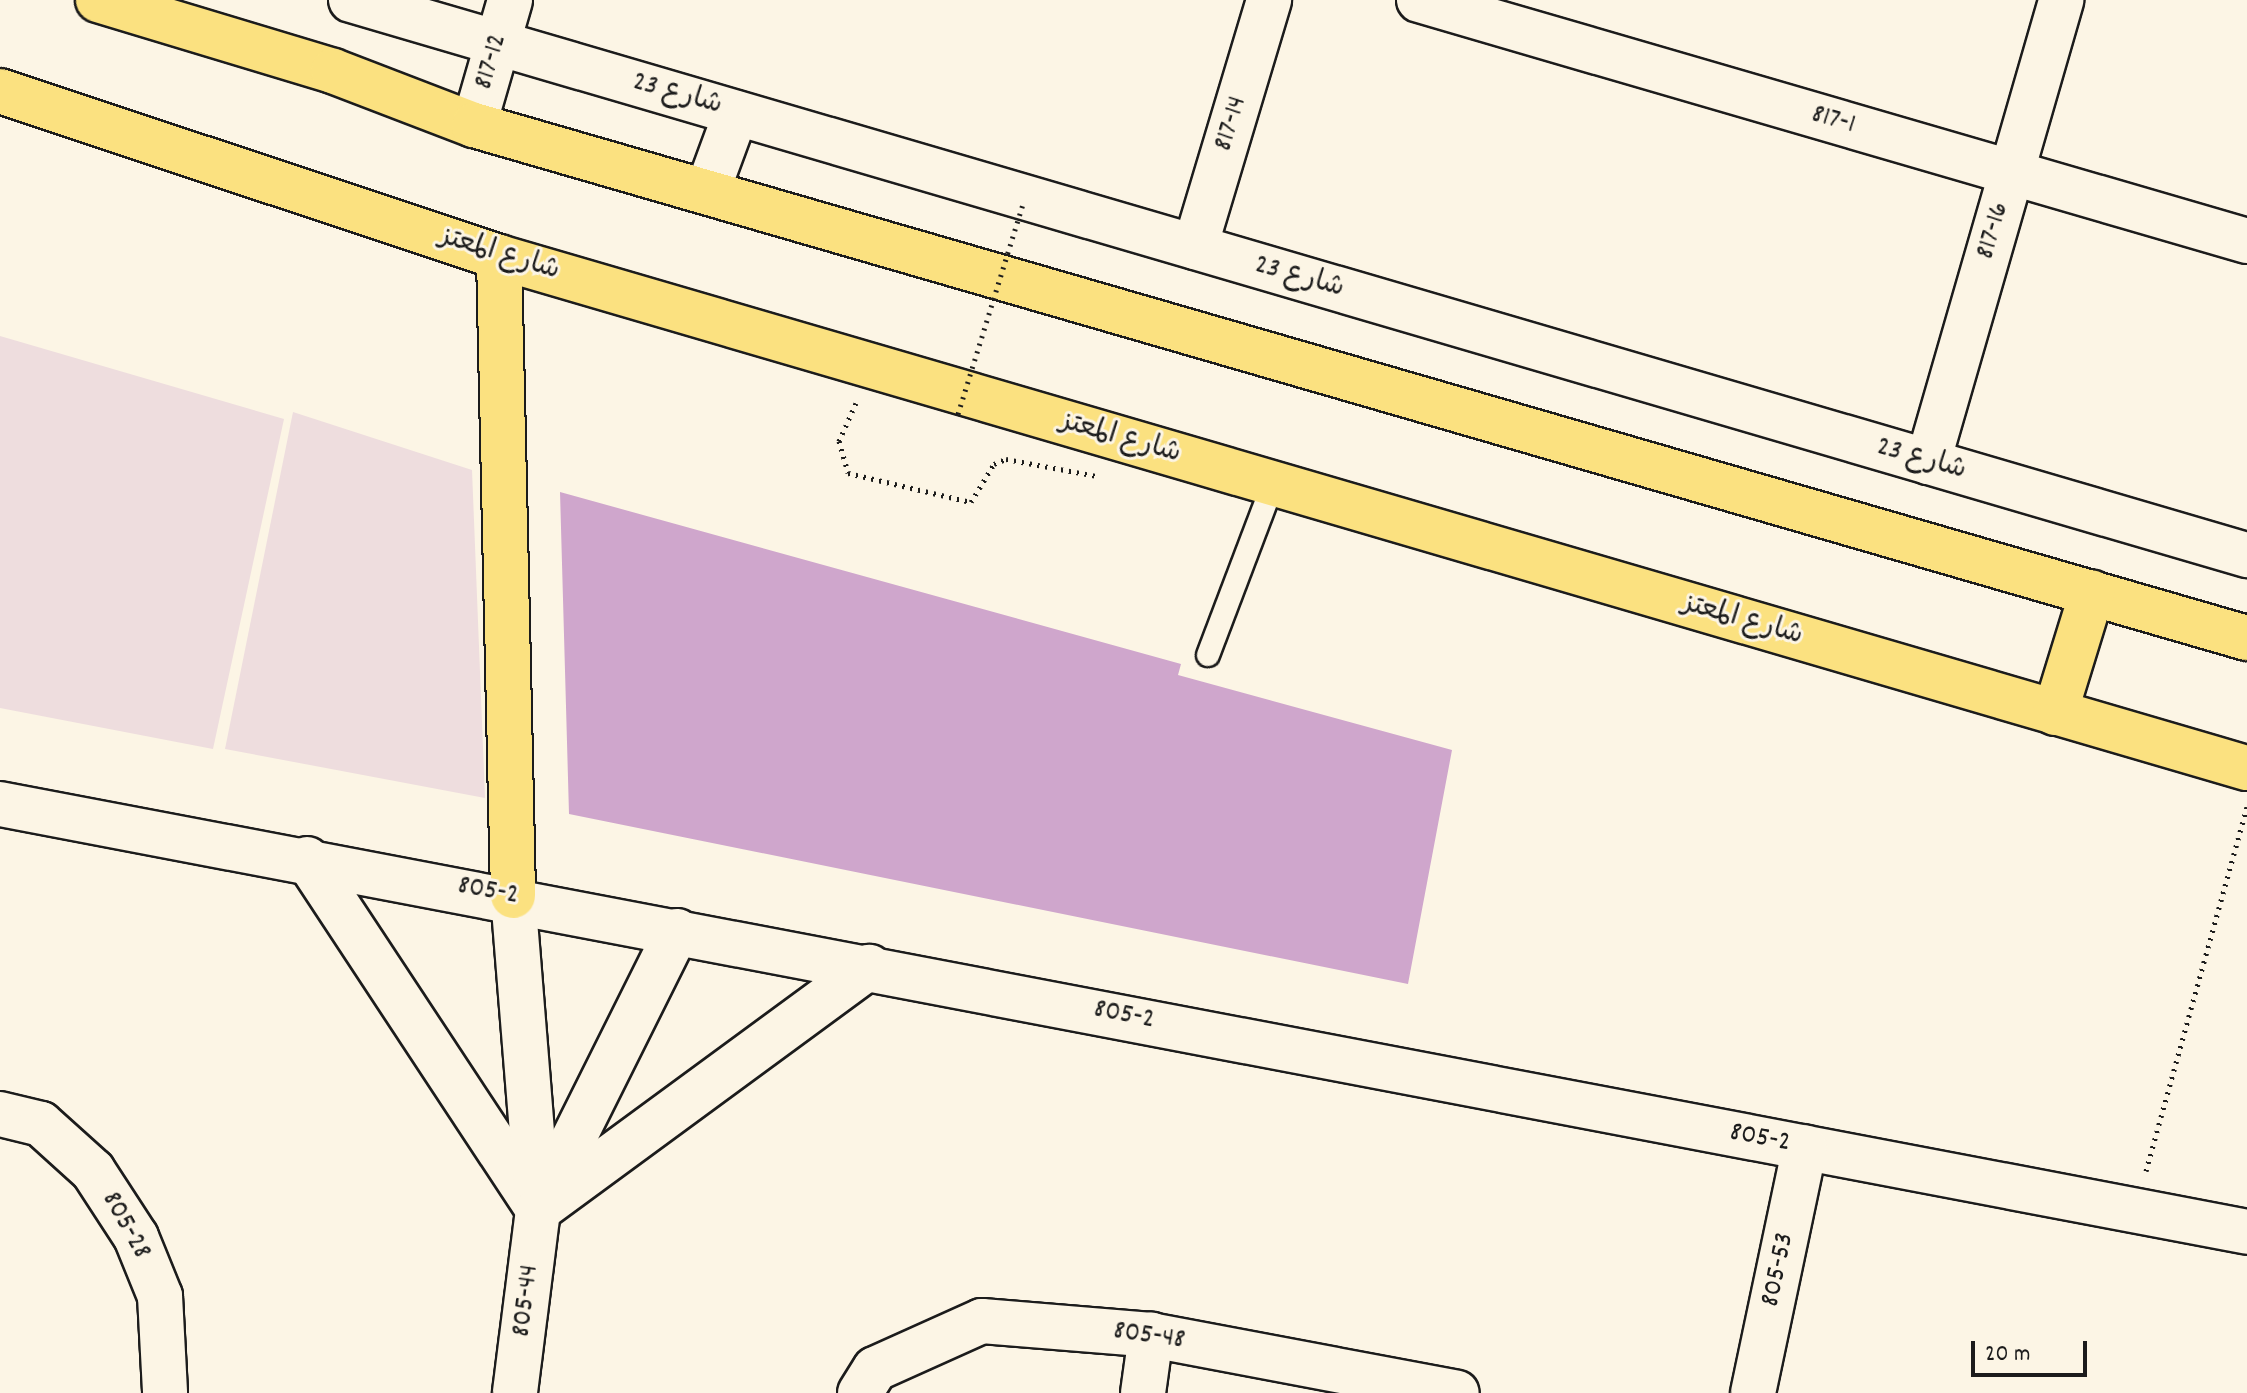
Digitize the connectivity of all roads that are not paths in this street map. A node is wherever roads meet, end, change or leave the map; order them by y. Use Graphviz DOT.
graph roads {
  1 [pos="98,0"];
  2 [pos="351,0"];
  3 [pos="510,0"];
  4 [pos="1269,0"];
  5 [pos="1419,0"];
  6 [pos="2061,0"];
  7 [pos="498,43"];
  8 [pos="0,91"];
  9 [pos="736,113"];
  10 [pos="474,125"];
  11 [pos="2011,172"];
  12 [pos="707,192"];
  13 [pos="2247,241"];
  14 [pos="1195,247"];
  15 [pos="499,257"];
  16 [pos="1928,462"];
  17 [pos="1273,484"];
  18 [pos="2247,555"];
  19 [pos="2092,593"];
  20 [pos="2247,638"];
  21 [pos="1208,655"];
  22 [pos="2055,713"];
  23 [pos="2247,768"];
  24 [pos="0,804"];
  25 [pos="307,859"];
  26 [pos="513,896"];
  27 [pos="677,931"];
  28 [pos="869,967"];
  29 [pos="0,1114"];
  30 [pos="1805,1147"];
  31 [pos="538,1210"];
  32 [pos="2247,1232"];
  33 [pos="1151,1335"];
  34 [pos="165,1393"];
  35 [pos="515,1393"];
  36 [pos="860,1393"];
  37 [pos="1143,1393"];
  38 [pos="1457,1393"];
  39 [pos="1753,1393"];
  1 -- 10 [label="main road"];
  2 -- 7 [label="street, شارع 23"];
  3 -- 7 [label="street, 817-12"];
  4 -- 14 [label="street, 817-14"];
  5 -- 11 [label="street, 817-1"];
  6 -- 11 [label="street, 817-16"];
  7 -- 9 [label="street, شارع 23"];
  7 -- 10 [label="street, 817-12"];
  8 -- 15 [label="main road, شارع المعتز"];
  9 -- 12 [label="street"];
  9 -- 14 [label="street, شارع 23"];
  10 -- 12 [label="main road"];
  11 -- 13 [label="street, 817-1"];
  11 -- 16 [label="street, 817-16"];
  12 -- 19 [label="main road"];
  14 -- 16 [label="street, شارع 23"];
  15 -- 17 [label="main road, شارع المعتز"];
  15 -- 26 [label="main road"];
  16 -- 18 [label="street, شارع 23"];
  17 -- 21 [label="lane"];
  17 -- 22 [label="main road, شارع المعتز"];
  19 -- 20 [label="main road"];
  19 -- 22 [label="main road"];
  22 -- 23 [label="main road, شارع المعتز"];
  24 -- 25 [label="street, 805-2"];
  25 -- 26 [label="street, 805-2"];
  25 -- 31 [label="street"];
  26 -- 27 [label="street, 805-2"];
  26 -- 31 [label="street"];
  27 -- 28 [label="street, 805-2"];
  27 -- 31 [label="street"];
  28 -- 30 [label="street, 805-2"];
  28 -- 31 [label="street"];
  29 -- 34 [label="street, 805-28"];
  30 -- 32 [label="street, 805-2"];
  30 -- 39 [label="street, 805-53"];
  31 -- 35 [label="street, 805-44"];
  33 -- 36 [label="street, 805-48"];
  33 -- 37 [label="street"];
  33 -- 38 [label="street, 805-48"];
}
